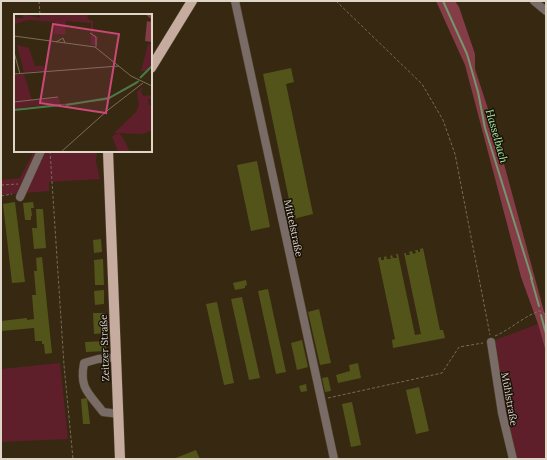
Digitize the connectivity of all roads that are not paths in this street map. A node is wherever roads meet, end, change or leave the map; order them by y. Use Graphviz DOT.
graph roads {
  1 [pos="192,1"];
  2 [pos="235,1"];
  3 [pos="534,1"];
  4 [pos="546,11"];
  5 [pos="152,66"];
  6 [pos="41,152"];
  7 [pos="108,152"];
  8 [pos="20,195"];
  9 [pos="491,342"];
  10 [pos="117,357"];
  11 [pos="119,414"];
  12 [pos="120,459"];
  13 [pos="334,459"];
  14 [pos="513,459"];
  1 -- 5 [label="main road"];
  2 -- 13 [label="street, Mittelstraße"];
  3 -- 4 [label="street"];
  6 -- 8 [label="street"];
  7 -- 10 [label="main road, Zeitzer Straße"];
  9 -- 14 [label="street, Mühlstraße"];
  10 -- 11 [label="main road, Zeitzer Straße"];
  10 -- 11 [label="street"];
  11 -- 12 [label="main road, Zeitzer Straße"];
}
